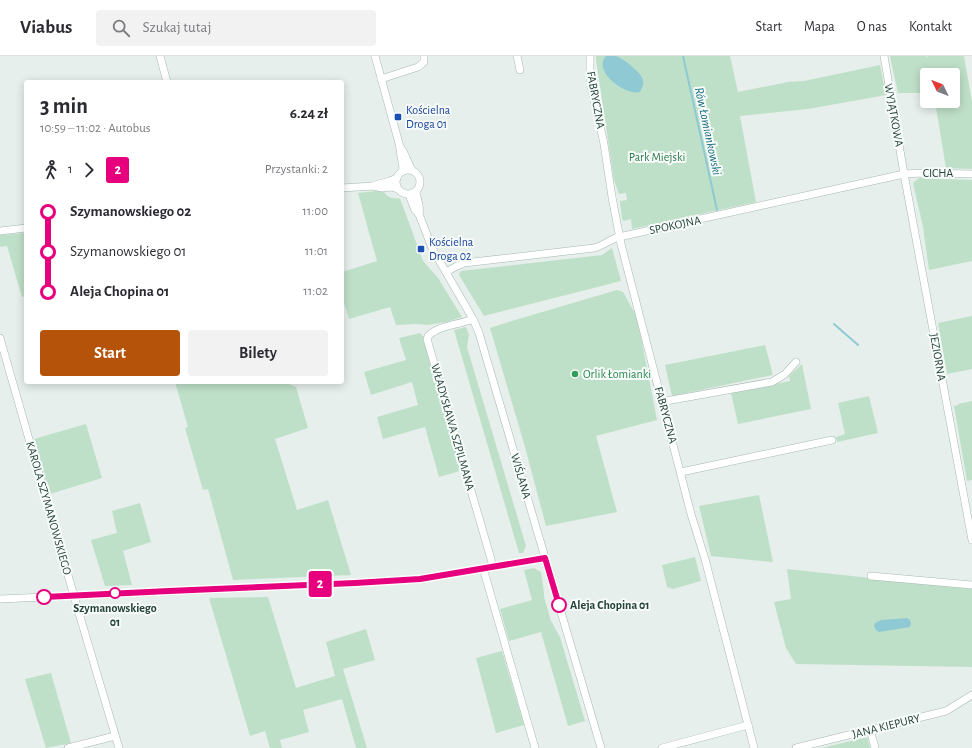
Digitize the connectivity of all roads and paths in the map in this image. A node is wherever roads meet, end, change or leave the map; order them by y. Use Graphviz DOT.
graph roads {
  1 [pos="160,56"];
  2 [pos="375,56"];
  3 [pos="424,56"];
  4 [pos="517,56"];
  5 [pos="590,56"];
  6 [pos="884,56"];
  7 [pos="520,70"];
  8 [pos="381,79"];
  9 [pos="166,80"];
  10 [pos="400,146"];
  11 [pos="412,170"];
  12 [pos="403,171"];
  13 [pos="904,174"];
  14 [pos="972,174"];
  15 [pos="397,178"];
  16 [pos="373,186"];
  17 [pos="344,188"];
  18 [pos="398,189"];
  19 [pos="416,192"];
  20 [pos="409,195"];
  21 [pos="419,214"];
  22 [pos="24,228"];
  23 [pos="0,231"];
  24 [pos="619,237"];
  25 [pos="446,272"];
  26 [pos="473,318"];
  27 [pos="0,338"];
  28 [pos="796,362"];
  29 [pos="662,403"];
  30 [pos="832,440"];
  31 [pos="681,472"];
  32 [pos="972,540"];
  33 [pos="545,558"];
  34 [pos="493,566"];
  35 [pos="482,568"];
  36 [pos="871,576"];
  37 [pos="972,585"];
  38 [pos="74,595"];
  39 [pos="0,599"];
  40 [pos="972,694"];
  41 [pos="748,725"];
  42 [pos="870,729"];
  43 [pos="115,736"];
  44 [pos="68,748"];
  45 [pos="118,748"];
  46 [pos="535,748"];
  47 [pos="601,748"];
  48 [pos="662,748"];
  49 [pos="754,748"];
  50 [pos="796,748"];
  51 [pos="875,748"];
  1 -- 9 [label="street"];
  2 -- 8 [label="street"];
  3 -- 8 [label="street"];
  4 -- 7 [label="street"];
  5 -- 24 [label="street, FABRYCZNA"];
  6 -- 13 [label="street, WYJĄTKOWA"];
  8 -- 10 [label="street"];
  10 -- 11 [label="street"];
  10 -- 12 [label="street"];
  11 -- 12 [label="street"];
  11 -- 19 [label="street"];
  12 -- 15 [label="street"];
  13 -- 14 [label="street, CICHA"];
  13 -- 24 [label="street, SPOKOJNA"];
  13 -- 32 [label="street, JEZIORNA"];
  15 -- 16 [label="street"];
  15 -- 18 [label="street"];
  16 -- 17 [label="street"];
  16 -- 18 [label="street"];
  18 -- 20 [label="street"];
  19 -- 20 [label="street"];
  19 -- 21 [label="street, WIŚLANA"];
  20 -- 21 [label="street, WIŚLANA"];
  21 -- 25 [label="street, WIŚLANA"];
  22 -- 23 [label="street"];
  24 -- 25 [label="street, SPOKOJNA"];
  24 -- 29 [label="street, FABRYCZNA"];
  25 -- 26 [label="street, WIŚLANA"];
  26 -- 33 [label="street, WIŚLANA"];
  26 -- 34 [label="street, WŁADYSŁAWA SZPILMANA"];
  27 -- 38 [label="street, KAROLA SZYMANOWSKIEGO"];
  28 -- 29 [label="street"];
  29 -- 31 [label="street, FABRYCZNA"];
  30 -- 31 [label="street"];
  31 -- 41 [label="street, FABRYCZNA"];
  33 -- 34 [label="street"];
  33 -- 47 [label="street, WIŚLANA"];
  34 -- 35 [label="street"];
  35 -- 38 [label="street"];
  35 -- 46 [label="street"];
  36 -- 37 [label="street"];
  38 -- 39 [label="street"];
  38 -- 43 [label="street, KAROLA SZYMANOWSKIEGO"];
  40 -- 42 [label="street, JANA KIEPURY"];
  41 -- 48 [label="street"];
  41 -- 49 [label="street, FABRYCZNA"];
  42 -- 50 [label="street, JANA KIEPURY"];
  42 -- 51 [label="street"];
  43 -- 44 [label="street"];
  43 -- 45 [label="street, KAROLA SZYMANOWSKIEGO"];
}
